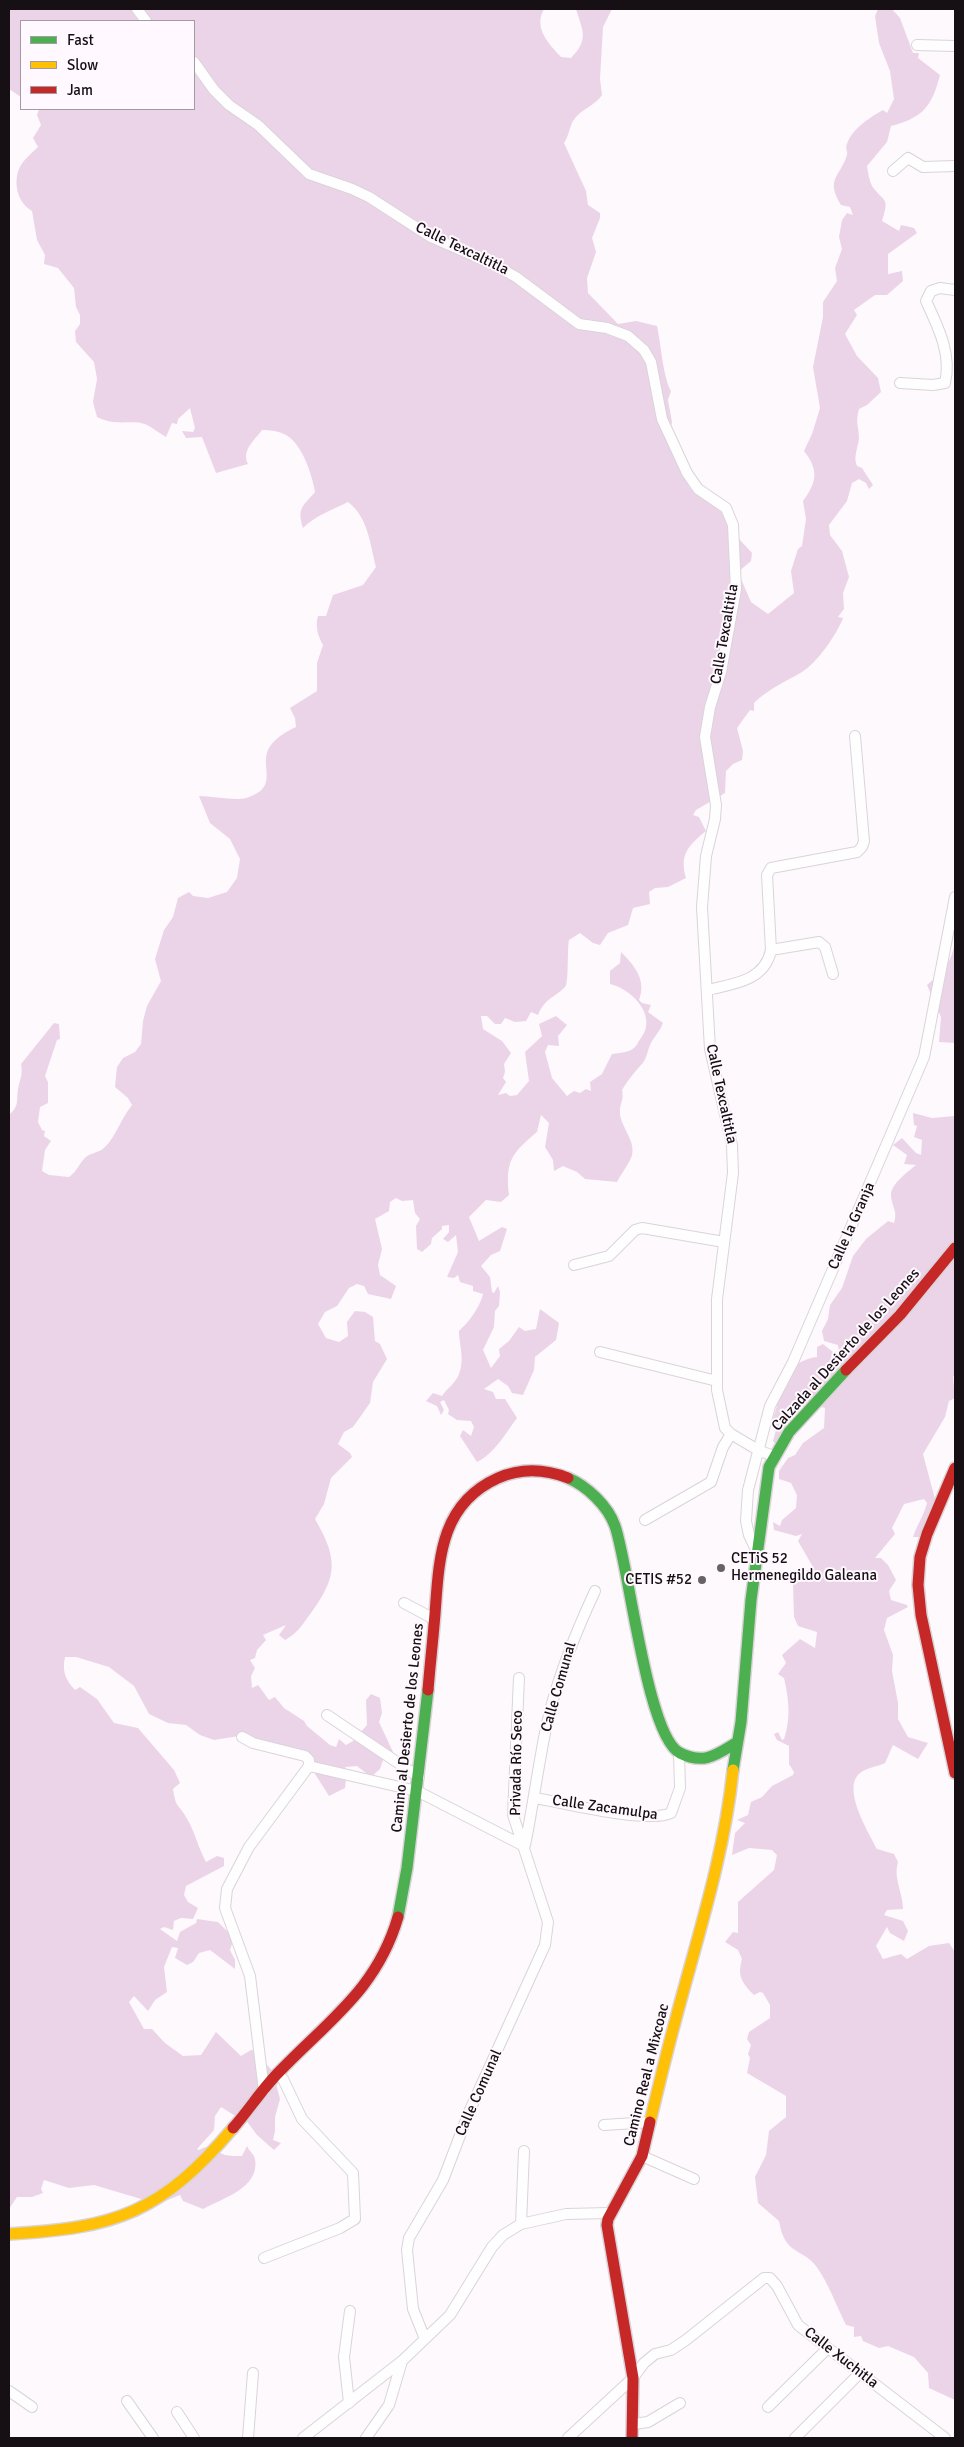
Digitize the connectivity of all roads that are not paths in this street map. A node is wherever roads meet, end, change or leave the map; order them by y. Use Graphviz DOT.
graph roads {
  1 [pos="137,9"];
  2 [pos="145,20"];
  3 [pos="917,44"];
  4 [pos="955,46"];
  5 [pos="195,63"];
  6 [pos="955,166"];
  7 [pos="893,172"];
  8 [pos="955,290"];
  9 [pos="900,383"];
  10 [pos="854,736"];
  11 [pos="955,897"];
  12 [pos="771,950"];
  13 [pos="833,974"];
  14 [pos="706,990"];
  15 [pos="724,1242"];
  16 [pos="955,1248"];
  17 [pos="574,1265"];
  18 [pos="600,1352"];
  19 [pos="716,1381"];
  20 [pos="731,1434"];
  21 [pos="758,1450"];
  22 [pos="773,1456"];
  23 [pos="955,1468"];
  24 [pos="645,1520"];
  25 [pos="756,1550"];
  26 [pos="596,1591"];
  27 [pos="404,1603"];
  28 [pos="434,1619"];
  29 [pos="519,1678"];
  30 [pos="327,1715"];
  31 [pos="242,1737"];
  32 [pos="736,1744"];
  33 [pos="680,1752"];
  34 [pos="309,1763"];
  35 [pos="955,1774"];
  36 [pos="419,1777"];
  37 [pos="417,1791"];
  38 [pos="535,1798"];
  39 [pos="524,1846"];
  40 [pos="277,2074"];
  41 [pos="264,2090"];
  42 [pos="650,2122"];
  43 [pos="604,2125"];
  44 [pos="524,2151"];
  45 [pos="642,2156"];
  46 [pos="694,2179"];
  47 [pos="610,2213"];
  48 [pos="520,2224"];
  49 [pos="9,2234"];
  50 [pos="264,2258"];
  51 [pos="350,2312"];
  52 [pos="425,2339"];
  53 [pos="827,2348"];
  54 [pos="402,2361"];
  55 [pos="253,2373"];
  56 [pos="860,2373"];
  57 [pos="633,2378"];
  58 [pos="9,2390"];
  59 [pos="127,2401"];
  60 [pos="349,2403"];
  61 [pos="680,2403"];
  62 [pos="32,2407"];
  63 [pos="768,2407"];
  64 [pos="177,2412"];
  65 [pos="634,2424"];
  66 [pos="152,2438"];
  67 [pos="194,2438"];
  68 [pos="248,2438"];
  69 [pos="302,2438"];
  70 [pos="366,2438"];
  71 [pos="568,2438"];
  72 [pos="632,2438"];
  73 [pos="795,2438"];
  74 [pos="945,2438"];
  1 -- 2 [label="street"];
  3 -- 4 [label="street"];
  5 -- 14 [label="street, Calle Texcaltitla"];
  6 -- 7 [label="street"];
  8 -- 9 [label="street"];
  10 -- 12 [label="street"];
  11 -- 21 [label="street, Calle la Granja"];
  12 -- 13 [label="street"];
  12 -- 14 [label="street"];
  14 -- 15 [label="street, Calle Texcaltitla"];
  15 -- 17 [label="street"];
  15 -- 19 [label="street, Calle Texcaltitla"];
  16 -- 22 [label="main road, Calzada al Desierto de los Leones"];
  18 -- 19 [label="street"];
  19 -- 20 [label="street, Calle Texcaltitla"];
  20 -- 21 [label="street"];
  20 -- 24 [label="street"];
  21 -- 22 [label="street"];
  21 -- 25 [label="street, Calle la Granja"];
  22 -- 25 [label="main road, Calzada al Desierto de los Leones"];
  23 -- 35 [label="main road"];
  25 -- 32 [label="main road, Calzada al Desierto de los Leones"];
  26 -- 38 [label="street, Calle Comunal"];
  27 -- 28 [label="street"];
  28 -- 33 [label="main road, Camino al Desierto de los Leones"];
  28 -- 36 [label="main road, Camino al Desierto de los Leones"];
  29 -- 39 [label="street, Privada Río Seco"];
  30 -- 36 [label="street"];
  31 -- 34 [label="street"];
  32 -- 33 [label="main road"];
  32 -- 42 [label="main road, Camino Real a Mixcoac"];
  33 -- 38 [label="street, Calle Zacamulpa"];
  34 -- 37 [label="street"];
  34 -- 41 [label="street"];
  36 -- 37 [label="main road, Camino al Desierto de los Leones"];
  37 -- 39 [label="street"];
  37 -- 40 [label="main road, Camino al Desierto de los Leones"];
  38 -- 39 [label="street, Calle Comunal"];
  39 -- 52 [label="street, Calle Comunal"];
  40 -- 41 [label="main road, Camino al Desierto de los Leones"];
  40 -- 50 [label="street"];
  41 -- 49 [label="main road, Camino al Desierto de los Leones"];
  42 -- 43 [label="street"];
  42 -- 45 [label="main road, Camino Real a Mixcoac"];
  44 -- 48 [label="street"];
  45 -- 46 [label="street"];
  45 -- 47 [label="main road, Camino Real a Mixcoac"];
  47 -- 48 [label="street"];
  47 -- 57 [label="main road, Camino Real a Mixcoac"];
  48 -- 52 [label="street"];
  51 -- 60 [label="street"];
  52 -- 54 [label="street"];
  53 -- 56 [label="street, Calle Xuchitla"];
  53 -- 57 [label="street, Calle Xuchitla"];
  53 -- 63 [label="street"];
  54 -- 60 [label="street"];
  54 -- 70 [label="street"];
  55 -- 68 [label="street"];
  56 -- 73 [label="street"];
  56 -- 74 [label="street, Calle Xuchitla"];
  57 -- 65 [label="main road, Camino Real a Mixcoac"];
  57 -- 71 [label="street"];
  58 -- 62 [label="street"];
  59 -- 66 [label="street"];
  60 -- 69 [label="street"];
  61 -- 65 [label="street"];
  64 -- 67 [label="street"];
  65 -- 72 [label="main road, Camino Real a Mixcoac"];
}
